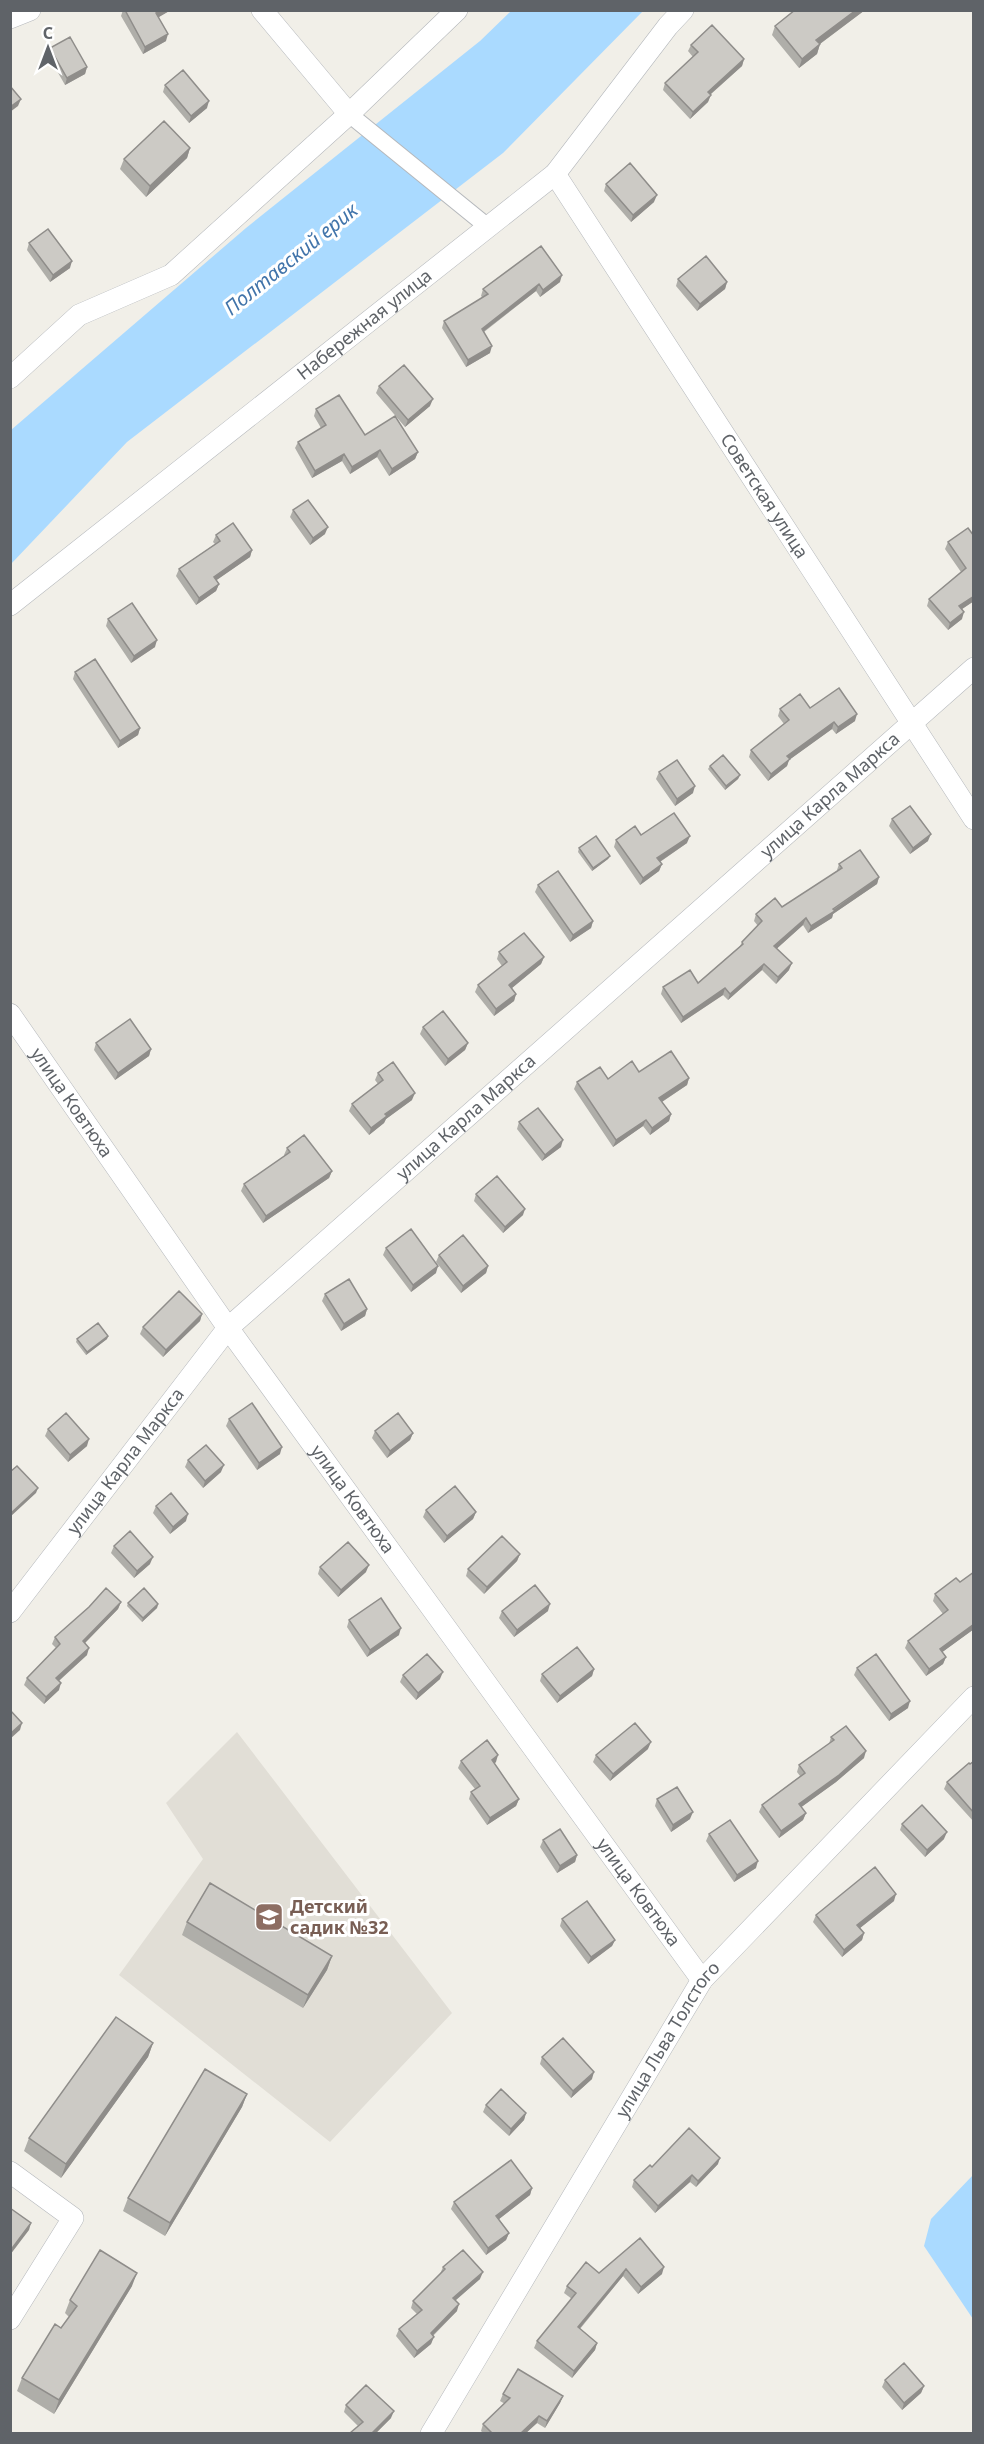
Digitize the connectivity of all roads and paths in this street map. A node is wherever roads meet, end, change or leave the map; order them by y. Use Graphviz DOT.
graph roads {
  1 [pos="30,10"];
  2 [pos="262,10"];
  3 [pos="457,10"];
  4 [pos="683,10"];
  5 [pos="10,18"];
  6 [pos="349,114"];
  7 [pos="555,174"];
  8 [pos="488,227"];
  9 [pos="10,378"];
  10 [pos="10,605"];
  11 [pos="974,668"];
  12 [pos="912,723"];
  13 [pos="974,819"];
  14 [pos="10,1014"];
  15 [pos="228,1328"];
  16 [pos="10,1612"];
  17 [pos="974,1697"];
  18 [pos="702,1980"];
  19 [pos="10,2172"];
  20 [pos="10,2319"];
  21 [pos="432,2433"];
  1 -- 5 [label="street"];
  2 -- 6 [label="street"];
  3 -- 6 [label="street"];
  4 -- 7 [label="street, Набережная улица"];
  6 -- 8 [label="street"];
  6 -- 9 [label="street"];
  7 -- 8 [label="street, Набережная улица"];
  7 -- 12 [label="street, Советская улица"];
  8 -- 10 [label="street, Набережная улица"];
  11 -- 12 [label="street, улица Карла Маркса"];
  12 -- 13 [label="street, Советская улица"];
  12 -- 15 [label="street, улица Карла Маркса"];
  14 -- 15 [label="street, улица Ковтюха"];
  15 -- 16 [label="street, улица Карла Маркса"];
  15 -- 18 [label="street, улица Ковтюха"];
  17 -- 18 [label="street, улица Льва Толстого"];
  18 -- 21 [label="street, улица Льва Толстого"];
  19 -- 20 [label="street"];
}
